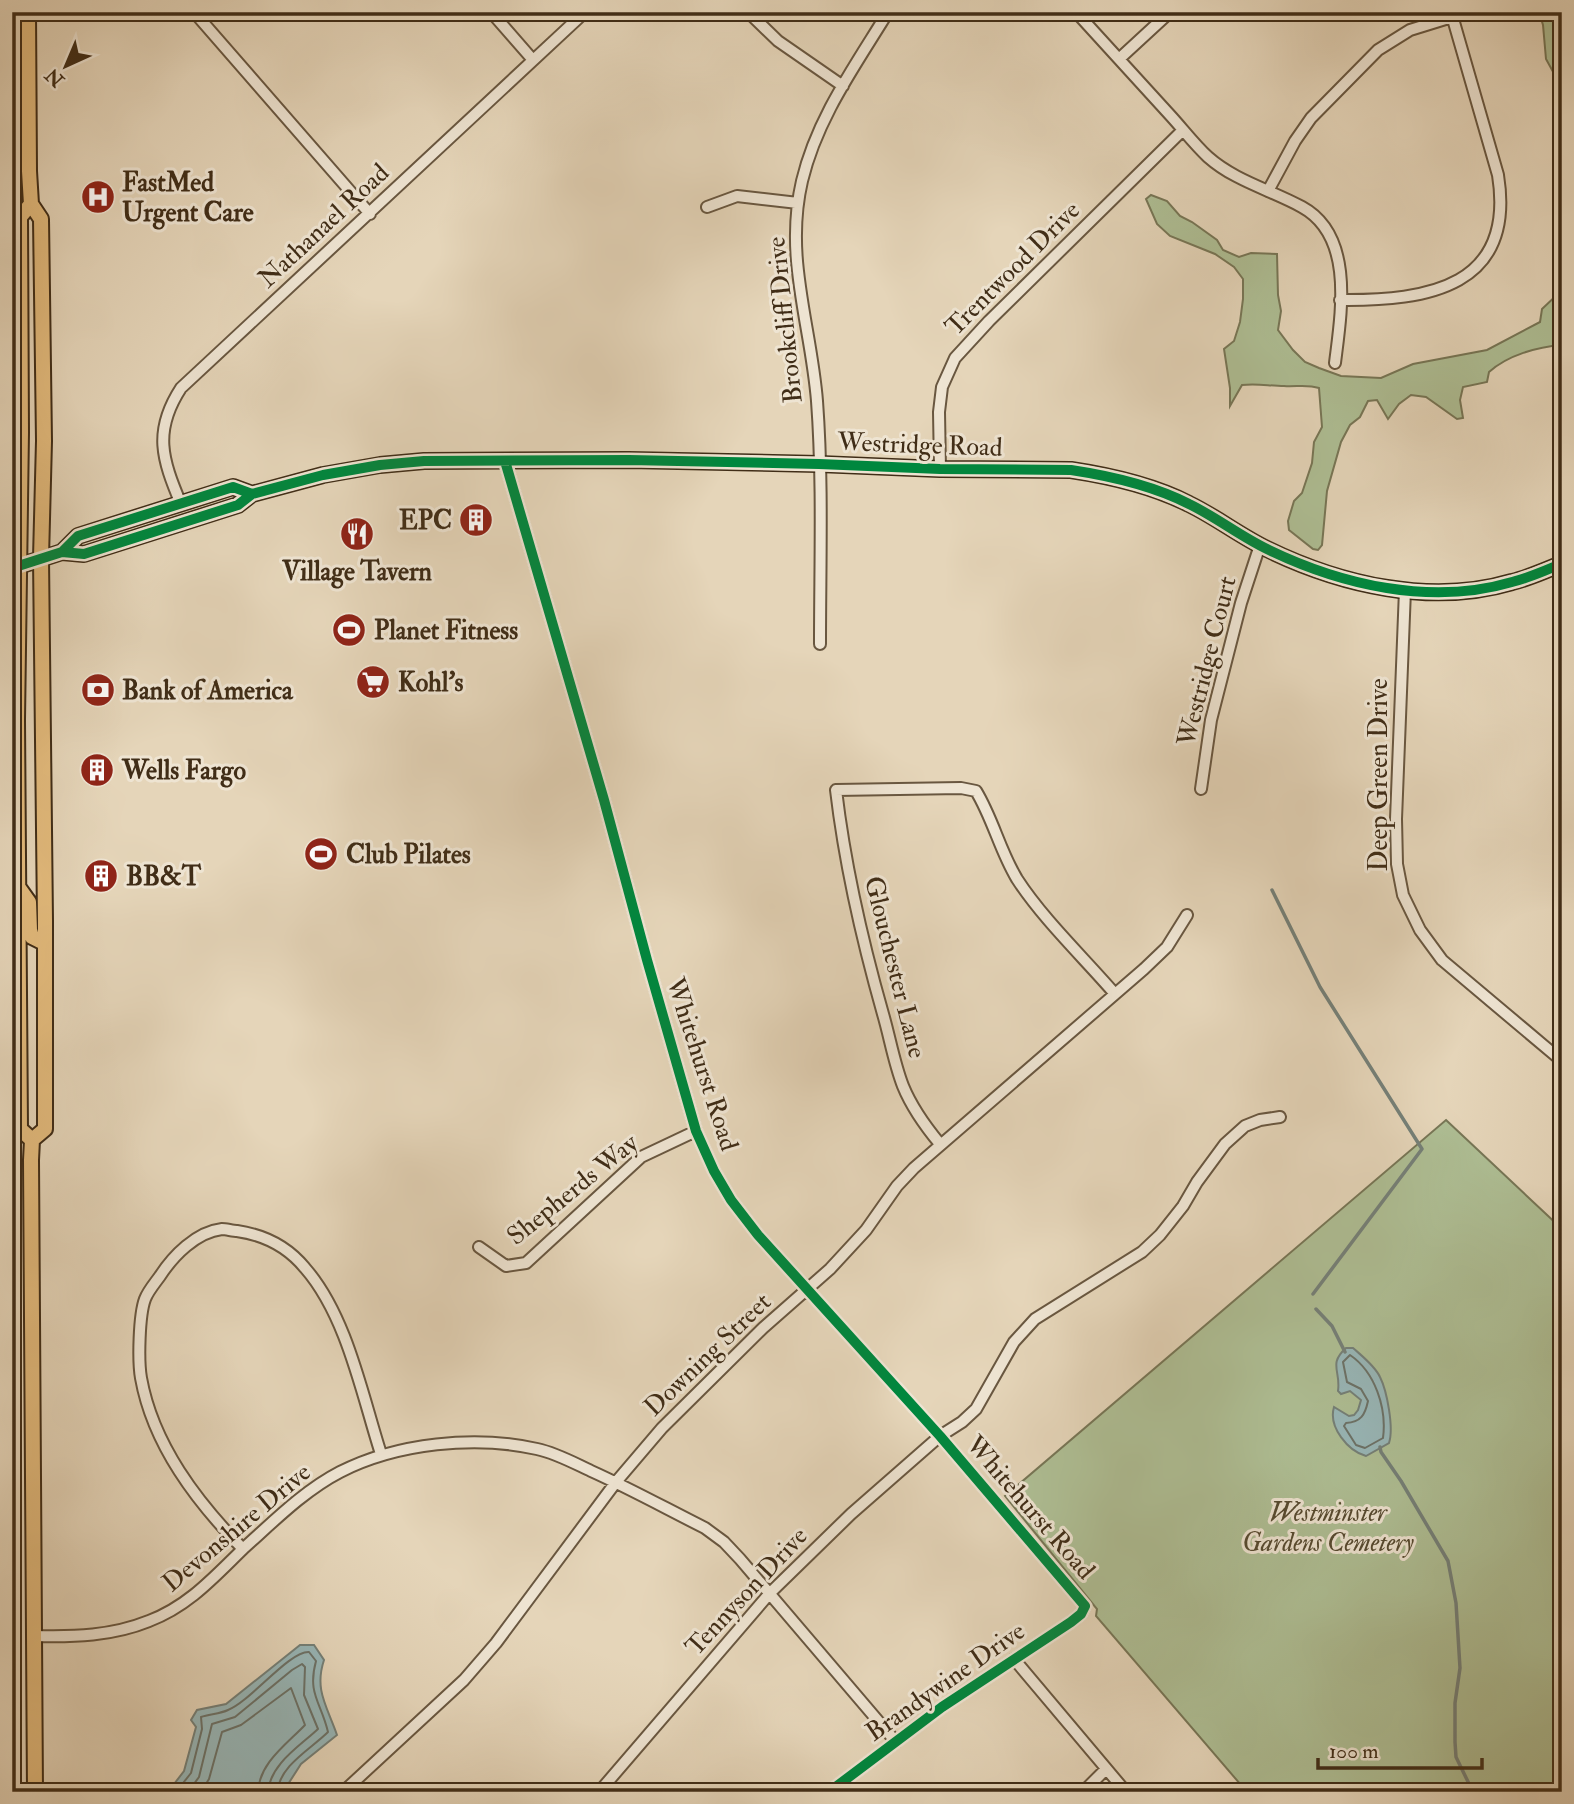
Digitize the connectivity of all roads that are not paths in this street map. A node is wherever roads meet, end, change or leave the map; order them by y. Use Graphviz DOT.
graph roads {
  1 [pos="28,12"];
  2 [pos="194,12"];
  3 [pos="491,12"];
  4 [pos="585,12"];
  5 [pos="748,12"];
  6 [pos="888,12"];
  7 [pos="1076,12"];
  8 [pos="1170,12"];
  9 [pos="1452,15"];
  10 [pos="1119,59"];
  11 [pos="533,61"];
  12 [pos="843,86"];
  13 [pos="1183,130"];
  14 [pos="1268,191"];
  15 [pos="798,202"];
  16 [pos="31,204"];
  17 [pos="707,207"];
  18 [pos="370,214"];
  19 [pos="1340,300"];
  20 [pos="1335,363"];
  21 [pos="20,378"];
  22 [pos="12,391"];
  23 [pos="17,432"];
  24 [pos="505,461"];
  25 [pos="819,464"];
  26 [pos="940,469"];
  27 [pos="252,494"];
  28 [pos="181,503"];
  29 [pos="1260,545"];
  30 [pos="62,552"];
  31 [pos="41,558"];
  32 [pos="1562,564"];
  33 [pos="15,567"];
  34 [pos="1405,590"];
  35 [pos="820,645"];
  36 [pos="1201,789"];
  37 [pos="19,888"];
  38 [pos="1187,915"];
  39 [pos="44,943"];
  40 [pos="1115,994"];
  41 [pos="1562,1061"];
  42 [pos="1280,1117"];
  43 [pos="696,1131"];
  44 [pos="32,1140"];
  45 [pos="940,1144"];
  46 [pos="479,1247"];
  47 [pos="807,1290"];
  48 [pos="940,1436"];
  49 [pos="381,1454"];
  50 [pos="616,1482"];
  51 [pos="243,1549"];
  52 [pos="770,1593"];
  53 [pos="1085,1606"];
  54 [pos="34,1636"];
  55 [pos="1014,1659"];
  56 [pos="896,1742"];
  57 [pos="1106,1769"];
  58 [pos="35,1792"];
  59 [pos="343,1792"];
  60 [pos="599,1792"];
  61 [pos="830,1792"];
  62 [pos="1083,1792"];
  63 [pos="1126,1792"];
  1 -- 16 [label="main road"];
  2 -- 18 [label="street"];
  3 -- 11 [label="street"];
  4 -- 11 [label="street, Nathanael Road"];
  5 -- 12 [label="street"];
  6 -- 12 [label="street, Brookcliff Drive"];
  7 -- 10 [label="street"];
  8 -- 10 [label="street"];
  9 -- 14 [label="street"];
  9 -- 19 [label="street"];
  10 -- 13 [label="street"];
  11 -- 18 [label="street, Nathanael Road"];
  12 -- 15 [label="street, Brookcliff Drive"];
  13 -- 14 [label="street"];
  13 -- 26 [label="street, Trentwood Drive"];
  14 -- 19 [label="street"];
  15 -- 17 [label="street"];
  15 -- 25 [label="street, Brookcliff Drive"];
  16 -- 21 [label="main road"];
  16 -- 31 [label="main road"];
  18 -- 28 [label="street, Nathanael Road"];
  19 -- 20 [label="street"];
  21 -- 22 [label="street"];
  21 -- 23 [label="main road"];
  23 -- 33 [label="main road"];
  24 -- 25 [label="main road, Westridge Road"];
  24 -- 27 [label="main road, Westridge Road"];
  24 -- 43 [label="street, Whitehurst Road"];
  25 -- 26 [label="main road, Westridge Road"];
  25 -- 35 [label="street, Brookcliff Drive"];
  26 -- 29 [label="main road, Westridge Road"];
  27 -- 28 [label="main road, Westridge Road"];
  27 -- 30 [label="main road, Westridge Road"];
  28 -- 30 [label="main road, Westridge Road"];
  29 -- 34 [label="main road, Westridge Road"];
  29 -- 36 [label="street, Westridge Court"];
  30 -- 31 [label="main road, Westridge Road"];
  31 -- 33 [label="main road, Westridge Road"];
  31 -- 39 [label="main road"];
  32 -- 34 [label="main road, Westridge Road"];
  33 -- 37 [label="main road"];
  34 -- 41 [label="street, Deep Green Drive"];
  37 -- 39 [label="main road"];
  37 -- 44 [label="main road"];
  38 -- 40 [label="street, Downing Street"];
  39 -- 44 [label="main road"];
  40 -- 45 [label="street, Downing Street"];
  40 -- 45 [label="street, Glouchester Lane"];
  42 -- 48 [label="street, Tennyson Drive"];
  43 -- 46 [label="street, Shepherds Way"];
  43 -- 47 [label="street, Whitehurst Road"];
  44 -- 54 [label="main road"];
  45 -- 47 [label="street, Downing Street"];
  47 -- 48 [label="street, Whitehurst Road"];
  47 -- 50 [label="street, Downing Street"];
  48 -- 52 [label="street, Tennyson Drive"];
  48 -- 53 [label="street, Whitehurst Road"];
  49 -- 50 [label="street, Devonshire Drive"];
  49 -- 51 [label="street, Devonshire Drive"];
  49 -- 51 [label="street"];
  50 -- 52 [label="street, Devonshire Drive"];
  50 -- 59 [label="street, Downing Street"];
  51 -- 54 [label="street, Devonshire Drive"];
  52 -- 56 [label="street, Devonshire Drive"];
  52 -- 60 [label="street, Tennyson Drive"];
  53 -- 55 [label="street, Brandywine Drive"];
  54 -- 58 [label="main road"];
  55 -- 56 [label="street, Brandywine Drive"];
  55 -- 57 [label="street"];
  56 -- 61 [label="street, Brandywine Drive"];
  57 -- 62 [label="street"];
  57 -- 63 [label="street"];
}
